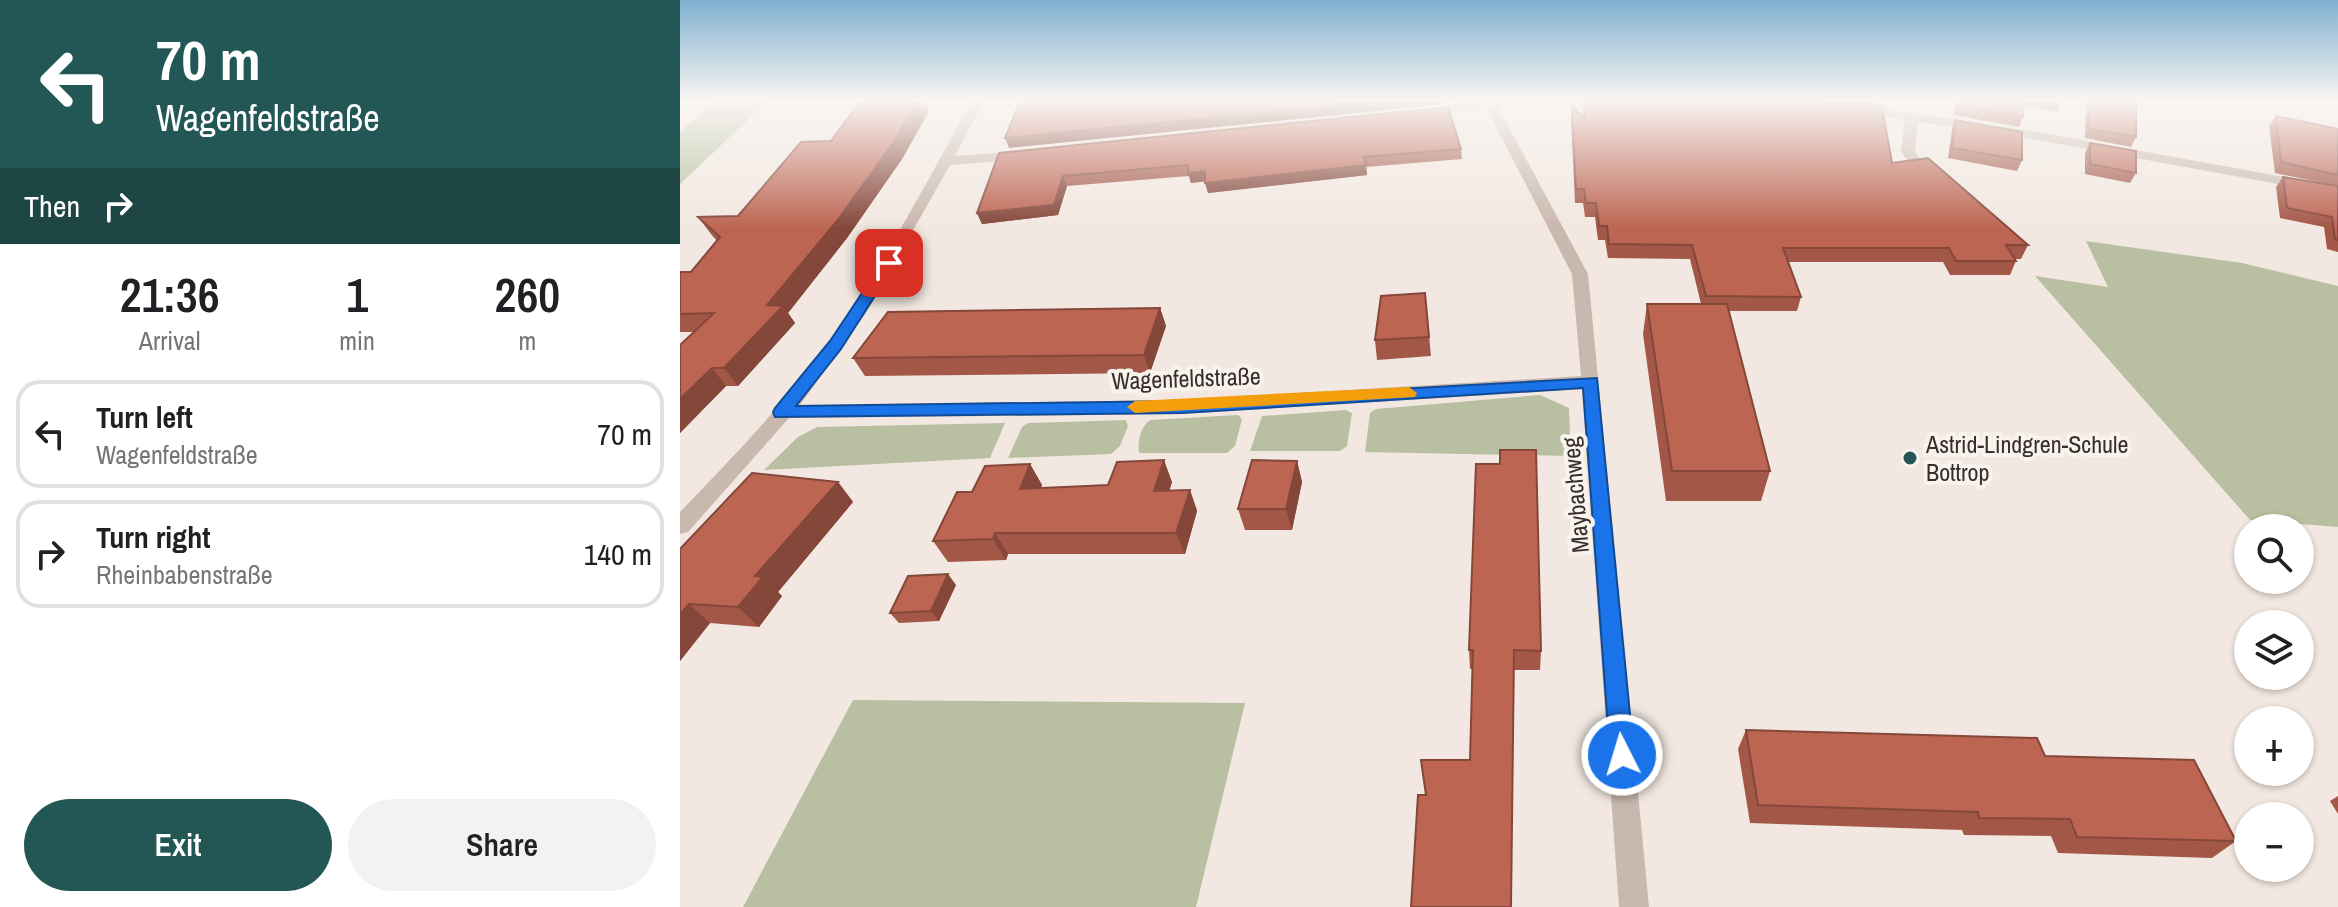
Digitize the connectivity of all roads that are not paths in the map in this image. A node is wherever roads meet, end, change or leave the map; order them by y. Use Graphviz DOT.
graph roads {
  1 [pos="955,143"];
  2 [pos="1512,143"];
  3 [pos="1909,143"];
  4 [pos="2075,143"];
  5 [pos="1044,153"];
  6 [pos="945,161"];
  7 [pos="1917,163"];
  8 [pos="2338,191"];
  9 [pos="1591,382"];
  10 [pos="782,412"];
  11 [pos="680,526"];
  12 [pos="1634,907"];
  1 -- 6 [label="street"];
  2 -- 9 [label="street, Maybachweg"];
  3 -- 7 [label="street"];
  4 -- 8 [label="street"];
  5 -- 6 [label="street"];
  6 -- 10 [label="street"];
  9 -- 10 [label="street, Wagenfeldstraße"];
  9 -- 12 [label="street, Maybachweg"];
  10 -- 11 [label="street"];
}
